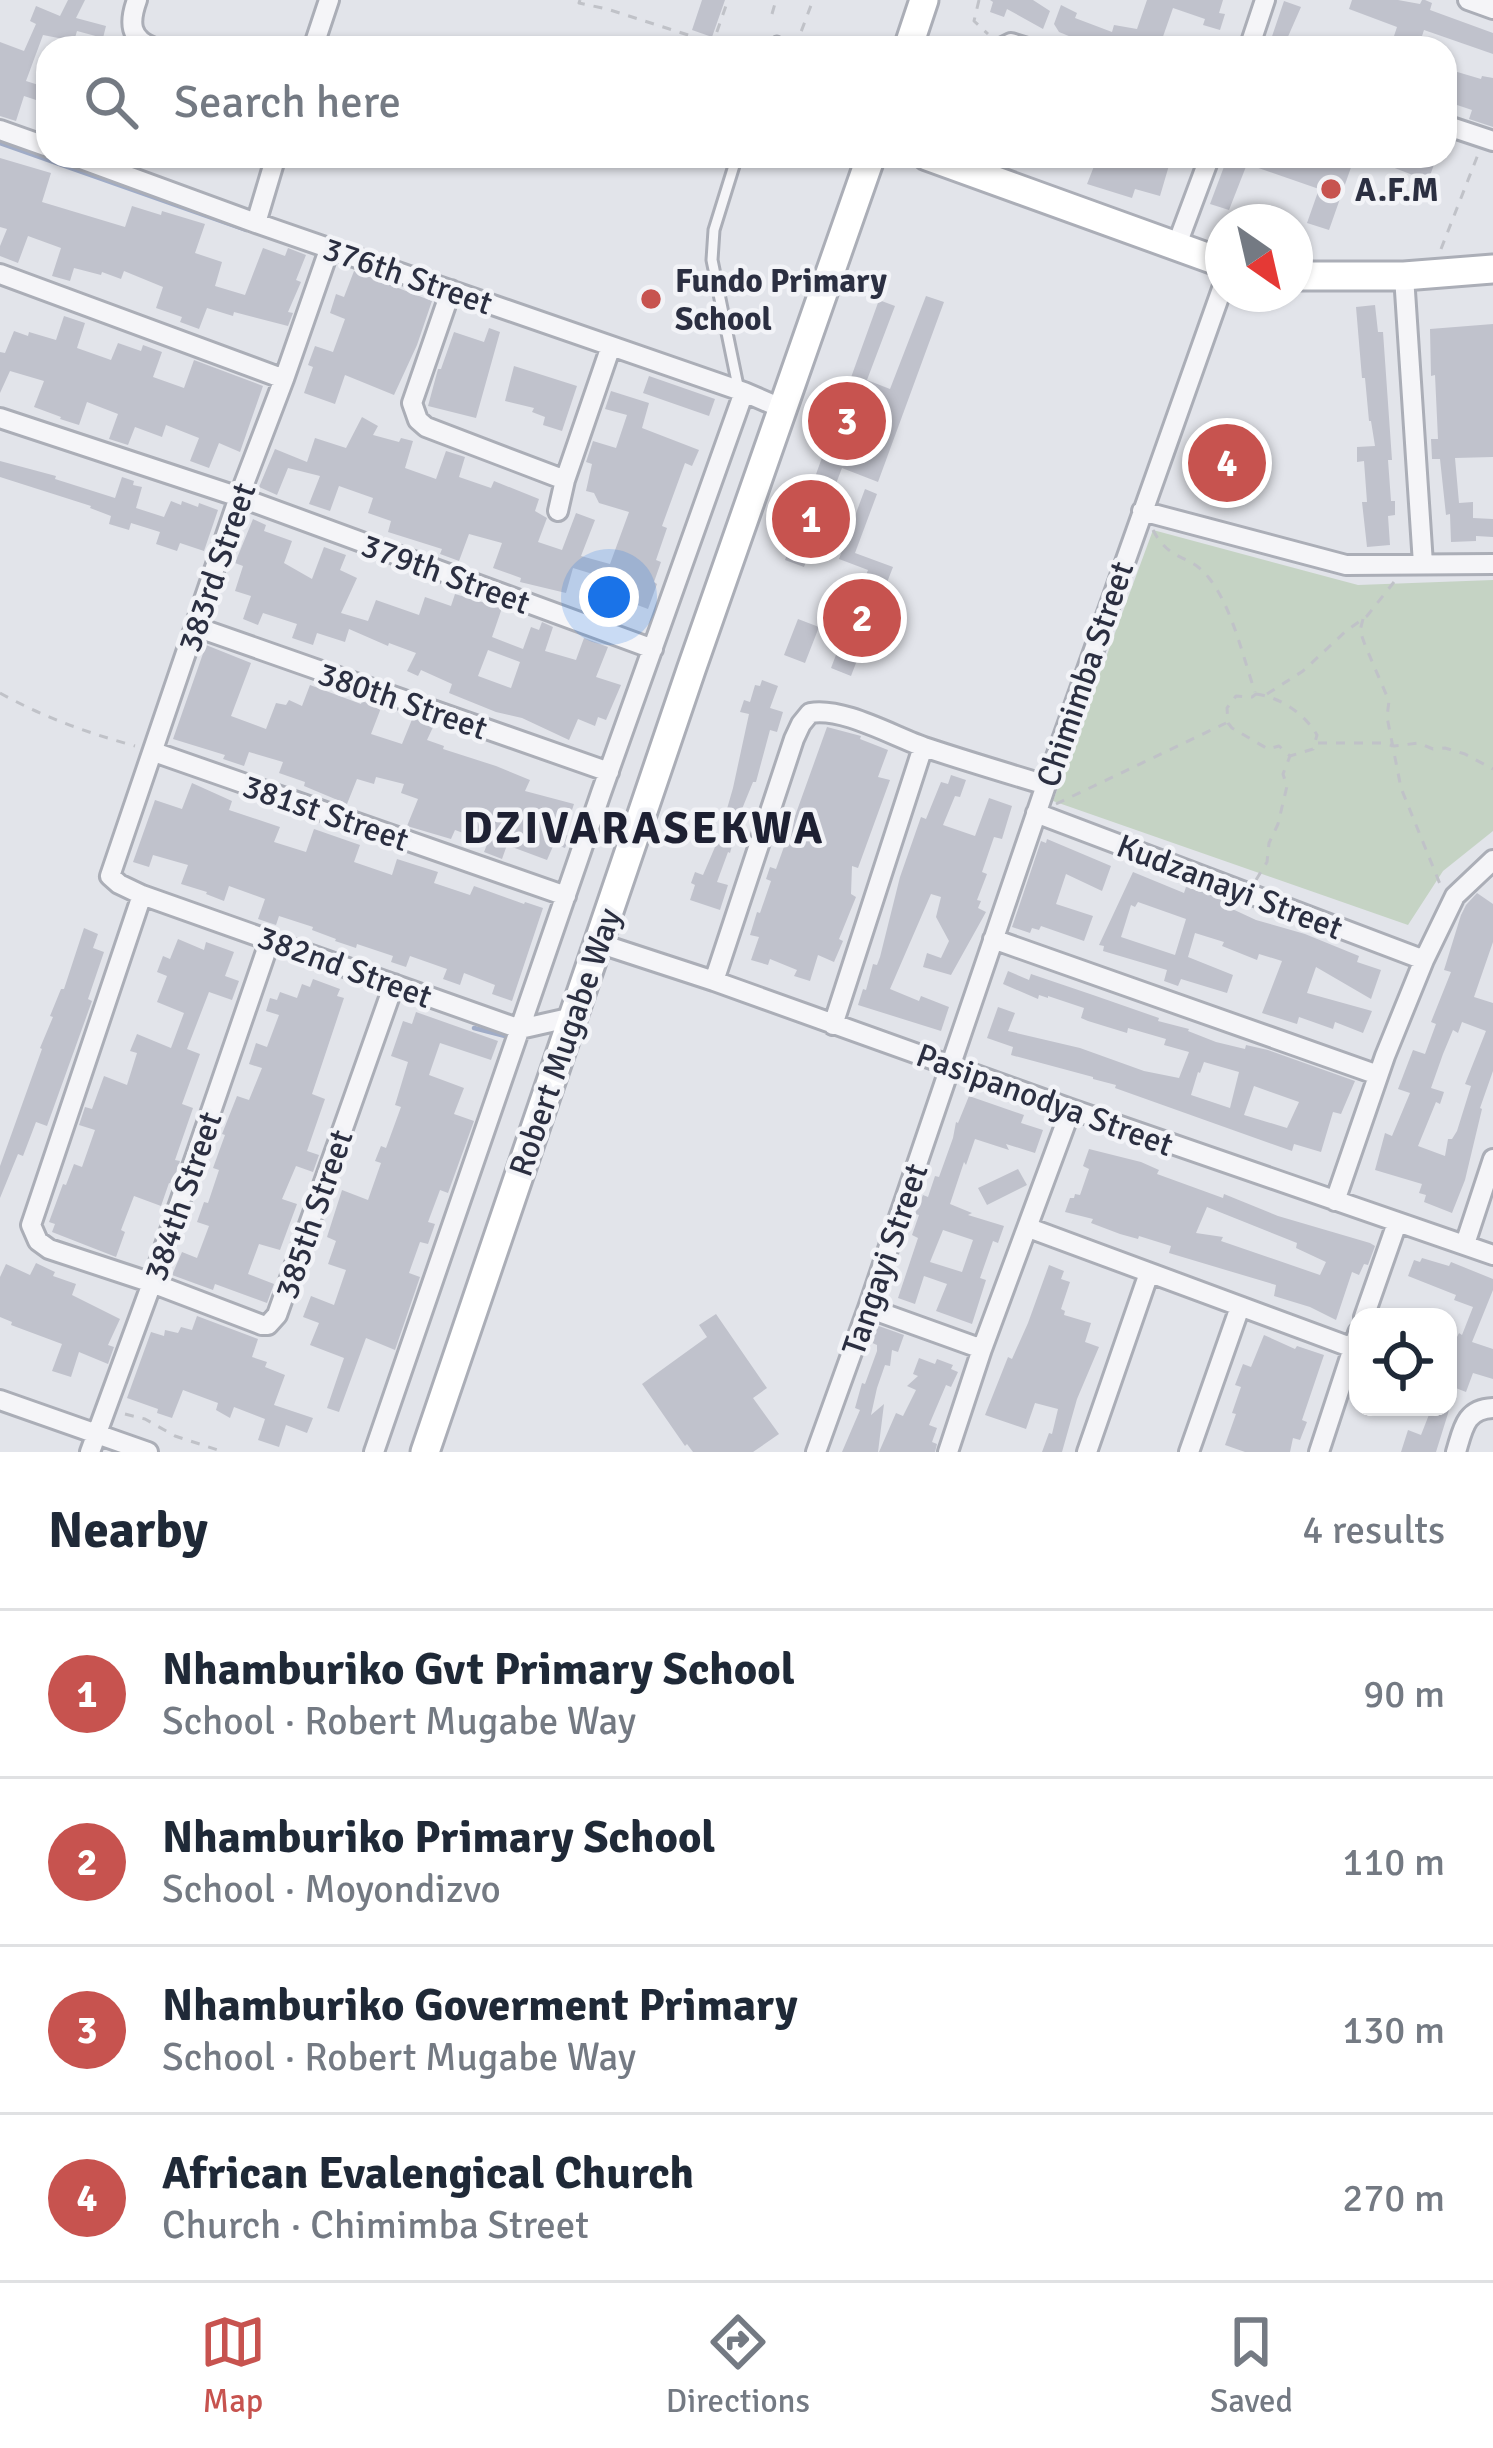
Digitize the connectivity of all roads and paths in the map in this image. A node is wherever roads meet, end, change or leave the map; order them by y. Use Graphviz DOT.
graph roads {
  1 [pos="137,0"];
  2 [pos="329,0"];
  3 [pos="580,0"];
  4 [pos="728,0"];
  5 [pos="776,0"];
  6 [pos="813,0"];
  7 [pos="924,0"];
  8 [pos="979,0"];
  9 [pos="1265,0"];
  10 [pos="1468,0"];
  11 [pos="1493,9"];
  12 [pos="772,14"];
  13 [pos="137,36"];
  14 [pos="317,36"];
  15 [pos="688,36"];
  16 [pos="718,36"];
  17 [pos="800,36"];
  18 [pos="912,36"];
  19 [pos="990,36"];
  20 [pos="1253,36"];
  21 [pos="1457,129"];
  22 [pos="0,130"];
  23 [pos="1488,140"];
  24 [pos="36,143"];
  25 [pos="106,168"];
  26 [pos="272,168"];
  27 [pos="733,168"];
  28 [pos="867,168"];
  29 [pos="969,168"];
  30 [pos="1206,168"];
  31 [pos="256,223"];
  32 [pos="330,248"];
  33 [pos="1177,248"];
  34 [pos="1205,257"];
  35 [pos="1493,269"];
  36 [pos="1435,272"];
  37 [pos="0,274"];
  38 [pos="1313,276"];
  39 [pos="1404,276"];
  40 [pos="451,290"];
  41 [pos="1215,312"];
  42 [pos="611,346"];
  43 [pos="284,380"];
  44 [pos="741,392"];
  45 [pos="781,408"];
  46 [pos="0,418"];
  47 [pos="565,480"];
  48 [pos="239,497"];
  49 [pos="558,512"];
  50 [pos="1149,513"];
  51 [pos="1493,564"];
  52 [pos="1414,565"];
  53 [pos="1363,619"];
  54 [pos="196,627"];
  55 [pos="653,649"];
  56 [pos="0,693"];
  57 [pos="1256,694"];
  58 [pos="1266,694"];
  59 [pos="1228,723"];
  60 [pos="1316,743"];
  61 [pos="1394,746"];
  62 [pos="923,747"];
  63 [pos="154,752"];
  64 [pos="1290,756"];
  65 [pos="1493,769"];
  66 [pos="609,772"];
  67 [pos="1046,785"];
  68 [pos="1036,813"];
  69 [pos="1493,860"];
  70 [pos="119,884"];
  71 [pos="1251,892"];
  72 [pos="142,895"];
  73 [pos="566,896"];
  74 [pos="1455,896"];
  75 [pos="993,939"];
  76 [pos="270,940"];
  77 [pos="598,943"];
  78 [pos="1424,960"];
  79 [pos="714,981"];
  80 [pos="394,984"];
  81 [pos="573,1017"];
  82 [pos="833,1025"];
  83 [pos="520,1029"];
  84 [pos="951,1065"];
  85 [pos="1378,1075"];
  86 [pos="1071,1109"];
  87 [pos="1493,1159"];
  88 [pos="1335,1201"];
  89 [pos="1397,1223"];
  90 [pos="1029,1228"];
  91 [pos="1465,1244"];
  92 [pos="1493,1255"];
  93 [pos="1149,1273"];
  94 [pos="152,1283"];
  95 [pos="1240,1307"];
  96 [pos="868,1308"];
  97 [pos="1367,1308"];
  98 [pos="1349,1339"];
  99 [pos="982,1349"];
  100 [pos="1349,1360"];
  101 [pos="0,1400"];
  102 [pos="1493,1408"];
  103 [pos="106,1409"];
  104 [pos="93,1443"];
  105 [pos="148,1452"];
  106 [pos="224,1452"];
  107 [pos="374,1452"];
  108 [pos="424,1452"];
  109 [pos="815,1452"];
  110 [pos="948,1452"];
  111 [pos="1088,1452"];
  112 [pos="1190,1452"];
  113 [pos="1319,1452"];
  114 [pos="1456,1452"];
  1 -- 13 [label="street"];
  2 -- 14 [label="street"];
  3 -- 15 [label="path"];
  4 -- 16 [label="path"];
  5 -- 12 [label="path"];
  6 -- 17 [label="path"];
  7 -- 18 [label="street"];
  8 -- 19 [label="path"];
  9 -- 20 [label="street"];
  10 -- 11 [label="street"];
  21 -- 23 [label="street"];
  22 -- 24 [label="street"];
  23 -- 36 [label="path"];
  25 -- 31 [label="street, 376th Street"];
  26 -- 31 [label="street"];
  27 -- 44 [label="lane"];
  28 -- 45 [label="street, Robert Mugabe Way"];
  29 -- 33 [label="street"];
  30 -- 33 [label="street"];
  31 -- 32 [label="street, 376th Street"];
  32 -- 40 [label="street, 376th Street"];
  32 -- 43 [label="street, 383rd Street"];
  33 -- 34 [label="street"];
  35 -- 36 [label="street"];
  36 -- 39 [label="street"];
  37 -- 43 [label="street"];
  38 -- 39 [label="street"];
  39 -- 52 [label="street"];
  40 -- 42 [label="street, 376th Street"];
  40 -- 47 [label="street"];
  41 -- 50 [label="street, Chimimba Street"];
  42 -- 44 [label="street, 376th Street"];
  42 -- 47 [label="street"];
  43 -- 48 [label="street, 383rd Street"];
  44 -- 45 [label="street, 376th Street"];
  44 -- 55 [label="street"];
  45 -- 77 [label="street, Robert Mugabe Way"];
  46 -- 48 [label="street, 379th Street"];
  47 -- 49 [label="street"];
  48 -- 54 [label="street, 383rd Street"];
  48 -- 55 [label="street, 379th Street"];
  50 -- 52 [label="street"];
  50 -- 57 [label="path"];
  50 -- 67 [label="street, Chimimba Street"];
  51 -- 52 [label="street"];
  52 -- 53 [label="path"];
  53 -- 58 [label="path"];
  53 -- 61 [label="path"];
  54 -- 63 [label="street, 383rd Street"];
  54 -- 66 [label="street, 380th Street"];
  55 -- 66 [label="street"];
  56 -- 63 [label="path"];
  57 -- 58 [label="path"];
  57 -- 59 [label="path"];
  58 -- 60 [label="path"];
  59 -- 64 [label="path"];
  59 -- 68 [label="path"];
  60 -- 61 [label="path"];
  60 -- 64 [label="path"];
  61 -- 65 [label="path"];
  61 -- 74 [label="path"];
  62 -- 67 [label="street"];
  62 -- 79 [label="street"];
  62 -- 82 [label="street"];
  63 -- 70 [label="street, 383rd Street"];
  63 -- 73 [label="street, 381st Street"];
  64 -- 71 [label="path"];
  66 -- 73 [label="street"];
  67 -- 68 [label="street, Chimimba Street"];
  68 -- 71 [label="street, Kudzanayi Street"];
  68 -- 75 [label="street, Chimimba Street"];
  69 -- 74 [label="street"];
  70 -- 72 [label="street, 382nd Street"];
  71 -- 78 [label="street, Kudzanayi Street"];
  72 -- 76 [label="street, 382nd Street"];
  72 -- 94 [label="street"];
  73 -- 83 [label="street"];
  74 -- 78 [label="street"];
  75 -- 84 [label="street, Chimimba Street"];
  75 -- 85 [label="street"];
  76 -- 80 [label="street, 382nd Street"];
  76 -- 94 [label="street, 384th Street"];
  77 -- 79 [label="street, Pasipanodya Street"];
  77 -- 81 [label="street, Robert Mugabe Way"];
  78 -- 85 [label="street"];
  79 -- 82 [label="street, Pasipanodya Street"];
  80 -- 83 [label="street, 382nd Street"];
  80 -- 94 [label="street, 385th Street"];
  81 -- 83 [label="street"];
  81 -- 108 [label="street, Robert Mugabe Way"];
  82 -- 84 [label="street, Pasipanodya Street"];
  83 -- 107 [label="street"];
  84 -- 86 [label="street, Pasipanodya Street"];
  84 -- 96 [label="street, Tangayi Street"];
  85 -- 88 [label="street"];
  86 -- 88 [label="street, Pasipanodya Street"];
  86 -- 90 [label="street"];
  87 -- 91 [label="street"];
  88 -- 89 [label="street, Pasipanodya Street"];
  89 -- 91 [label="street, Pasipanodya Street"];
  89 -- 97 [label="street"];
  90 -- 93 [label="street"];
  90 -- 99 [label="street"];
  91 -- 92 [label="street, Pasipanodya Street"];
  93 -- 95 [label="street"];
  93 -- 111 [label="street"];
  94 -- 103 [label="street, 384th Street"];
  95 -- 98 [label="street"];
  95 -- 112 [label="street"];
  96 -- 99 [label="street"];
  96 -- 109 [label="street, Tangayi Street"];
  99 -- 110 [label="street"];
  100 -- 113 [label="street"];
  101 -- 104 [label="street"];
  102 -- 114 [label="street"];
  103 -- 104 [label="street, 384th Street"];
  103 -- 106 [label="path"];
  104 -- 105 [label="street"];
}
